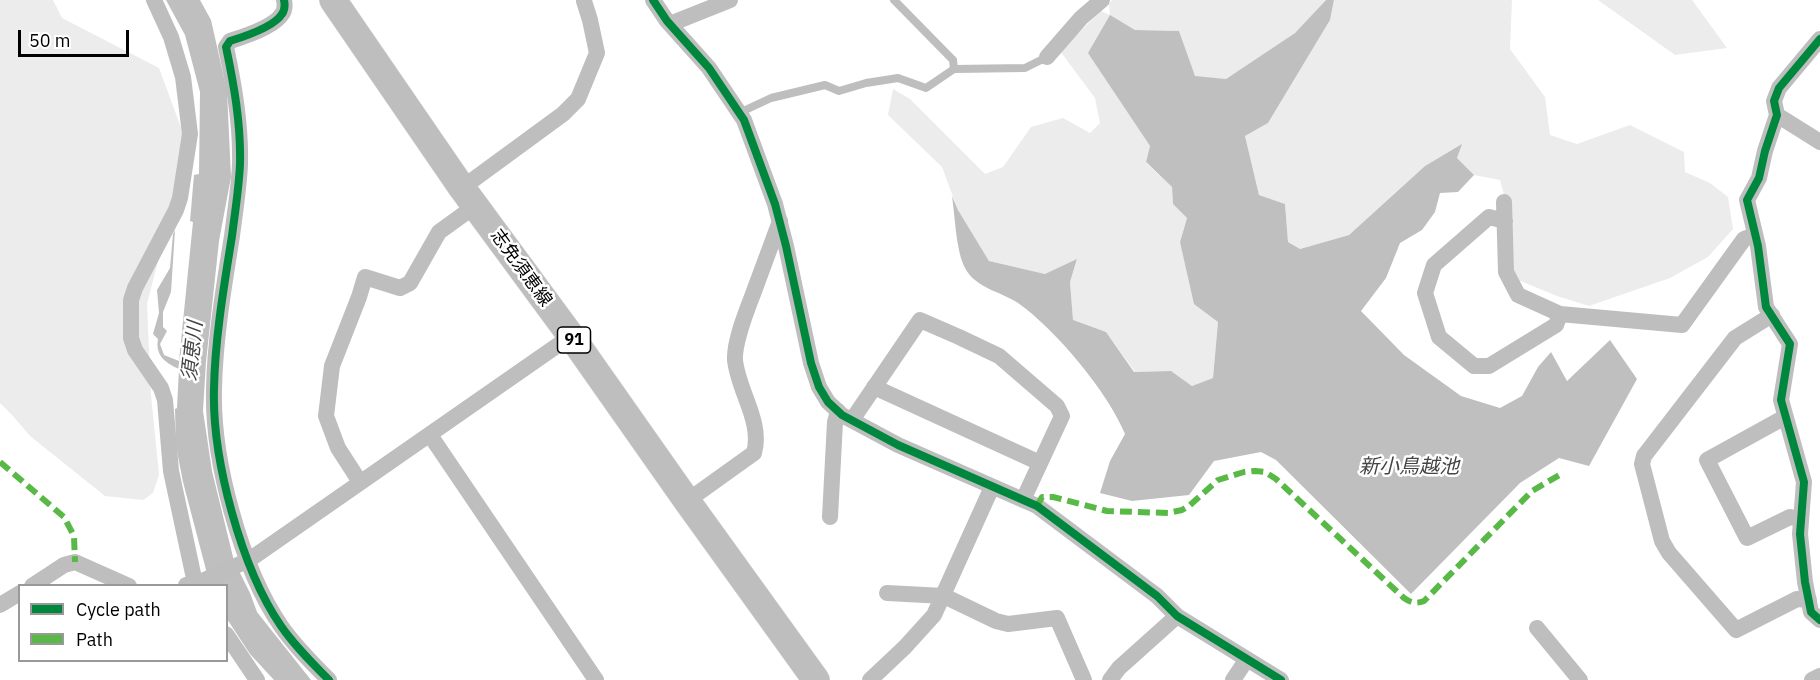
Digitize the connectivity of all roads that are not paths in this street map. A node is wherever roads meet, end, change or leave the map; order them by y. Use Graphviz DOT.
graph roads {
  1 [pos="154,0"];
  2 [pos="284,0"];
  3 [pos="333,0"];
  4 [pos="653,0"];
  5 [pos="730,0"];
  6 [pos="894,0"];
  7 [pos="1102,0"];
  8 [pos="584,1"];
  9 [pos="670,24"];
  10 [pos="1820,39"];
  11 [pos="1047,57"];
  12 [pos="954,69"];
  13 [pos="739,113"];
  14 [pos="1777,115"];
  15 [pos="1820,142"];
  16 [pos="469,197"];
  17 [pos="1504,202"];
  18 [pos="780,221"];
  19 [pos="1504,221"];
  20 [pos="1755,234"];
  21 [pos="1560,314"];
  22 [pos="1772,315"];
  23 [pos="571,336"];
  24 [pos="874,387"];
  25 [pos="845,416"];
  26 [pos="1785,417"];
  27 [pos="430,435"];
  28 [pos="1040,463"];
  29 [pos="360,482"];
  30 [pos="992,487"];
  31 [pos="1023,500"];
  32 [pos="687,501"];
  33 [pos="830,517"];
  34 [pos="1801,519"];
  35 [pos="249,560"];
  36 [pos="194,583"];
  37 [pos="34,584"];
  38 [pos="127,584"];
  39 [pos="887,593"];
  40 [pos="18,594"];
  41 [pos="944,596"];
  42 [pos="1809,600"];
  43 [pos="0,605"];
  44 [pos="1178,616"];
  45 [pos="1820,620"];
  46 [pos="1537,628"];
  47 [pos="228,637"];
  48 [pos="1247,659"];
  49 [pos="1820,676"];
  50 [pos="258,680"];
  51 [pos="329,680"];
  52 [pos="596,680"];
  53 [pos="816,680"];
  54 [pos="870,680"];
  55 [pos="1084,680"];
  56 [pos="1110,680"];
  57 [pos="1233,680"];
  58 [pos="1281,680"];
  59 [pos="1580,680"];
  60 [pos="1812,680"];
  1 -- 36 [label="street"];
  2 -- 35 [label="street"];
  3 -- 16 [label="main road, 志免須恵線 / 91"];
  4 -- 9 [label="street"];
  5 -- 9 [label="street"];
  6 -- 12 [label="lane"];
  7 -- 11 [label="street"];
  8 -- 16 [label="street"];
  9 -- 13 [label="street"];
  10 -- 14 [label="street"];
  11 -- 12 [label="lane"];
  12 -- 13 [label="lane"];
  13 -- 18 [label="street"];
  14 -- 15 [label="street"];
  14 -- 20 [label="street"];
  16 -- 23 [label="main road, 志免須恵線 / 91"];
  16 -- 29 [label="street"];
  17 -- 19 [label="street"];
  18 -- 25 [label="street"];
  18 -- 32 [label="street"];
  19 -- 21 [label="street"];
  19 -- 21 [label="street"];
  20 -- 21 [label="street"];
  20 -- 22 [label="street"];
  22 -- 26 [label="street"];
  22 -- 42 [label="street"];
  23 -- 27 [label="street"];
  23 -- 32 [label="main road, 志免須恵線 / 91"];
  24 -- 25 [label="street"];
  24 -- 28 [label="street"];
  24 -- 28 [label="street"];
  25 -- 30 [label="street"];
  25 -- 33 [label="street"];
  26 -- 34 [label="street"];
  26 -- 34 [label="street"];
  27 -- 29 [label="street"];
  27 -- 52 [label="street"];
  28 -- 31 [label="street"];
  29 -- 35 [label="street"];
  30 -- 31 [label="street"];
  30 -- 41 [label="street"];
  31 -- 44 [label="street"];
  32 -- 53 [label="main road, 志免須恵線 / 91"];
  34 -- 42 [label="street"];
  35 -- 36 [label="street"];
  35 -- 51 [label="street"];
  37 -- 38 [label="street"];
  39 -- 41 [label="street"];
  40 -- 43 [label="street"];
  41 -- 54 [label="street"];
  41 -- 55 [label="street"];
  42 -- 45 [label="street"];
  44 -- 48 [label="street"];
  44 -- 56 [label="street"];
  46 -- 59 [label="street"];
  47 -- 50 [label="street"];
  48 -- 57 [label="street"];
  48 -- 58 [label="street"];
  49 -- 60 [label="street"];
}
